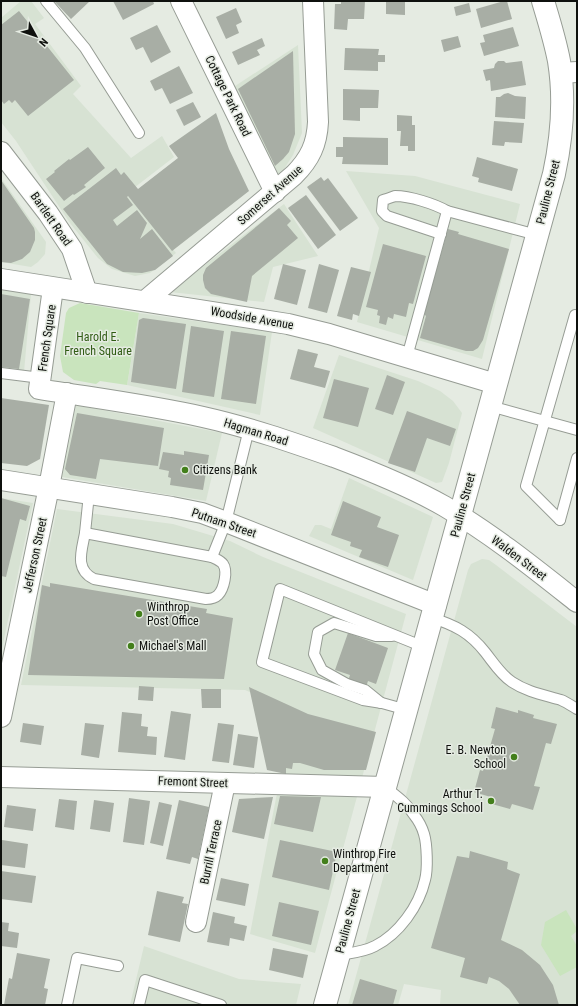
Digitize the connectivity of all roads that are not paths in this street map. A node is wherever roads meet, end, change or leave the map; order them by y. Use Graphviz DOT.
graph roads {
  1 [pos="46,1"];
  2 [pos="181,1"];
  3 [pos="313,1"];
  4 [pos="543,1"];
  5 [pos="568,72"];
  6 [pos="138,132"];
  7 [pos="1,152"];
  8 [pos="275,192"];
  9 [pos="447,211"];
  10 [pos="441,234"];
  11 [pos="537,235"];
  12 [pos="1,279"];
  13 [pos="53,288"];
  14 [pos="87,293"];
  15 [pos="144,301"];
  16 [pos="575,315"];
  17 [pos="407,357"];
  18 [pos="1,373"];
  19 [pos="40,383"];
  20 [pos="496,384"];
  21 [pos="67,393"];
  22 [pos="490,406"];
  23 [pos="545,420"];
  24 [pos="249,429"];
  25 [pos="577,430"];
  26 [pos="577,458"];
  27 [pos="1,480"];
  28 [pos="49,487"];
  29 [pos="89,494"];
  30 [pos="460,516"];
  31 [pos="226,522"];
  32 [pos="84,533"];
  33 [pos="212,557"];
  34 [pos="577,602"];
  35 [pos="434,612"];
  36 [pos="396,636"];
  37 [pos="424,647"];
  38 [pos="382,703"];
  39 [pos="577,709"];
  40 [pos="407,710"];
  41 [pos="1,717"];
  42 [pos="1,777"];
  43 [pos="226,783"];
  44 [pos="385,788"];
  45 [pos="196,922"];
  46 [pos="339,955"];
  47 [pos="118,966"];
  48 [pos="67,1005"];
  49 [pos="139,1005"];
  50 [pos="221,1005"];
  51 [pos="325,1005"];
  1 -- 6 [label="lane"];
  2 -- 8 [label="street, Cottage Park Road"];
  3 -- 8 [label="street, Somerset Avenue"];
  4 -- 5 [label="main road, Pauline Street"];
  5 -- 11 [label="main road, Pauline Street"];
  7 -- 14 [label="street, Bartlett Road"];
  8 -- 15 [label="street, Somerset Avenue"];
  9 -- 10 [label="lane"];
  9 -- 10 [label="lane"];
  9 -- 11 [label="lane"];
  10 -- 17 [label="lane"];
  11 -- 20 [label="main road, Pauline Street"];
  12 -- 13 [label="street, Woodside Avenue"];
  13 -- 14 [label="street, Woodside Avenue"];
  13 -- 19 [label="street, French Square"];
  14 -- 15 [label="street, Woodside Avenue"];
  15 -- 17 [label="street, Woodside Avenue"];
  16 -- 23 [label="lane"];
  17 -- 20 [label="street, Woodside Avenue"];
  18 -- 19 [label="lane"];
  19 -- 21 [label="street, Hagman Road"];
  20 -- 22 [label="main road, Pauline Street"];
  21 -- 24 [label="street, Hagman Road"];
  21 -- 28 [label="street, Jefferson Street"];
  22 -- 23 [label="lane"];
  22 -- 30 [label="main road, Pauline Street"];
  23 -- 25 [label="lane"];
  23 -- 26 [label="lane"];
  24 -- 30 [label="street, Hagman Road"];
  24 -- 31 [label="lane"];
  27 -- 28 [label="street, Putnam Street"];
  28 -- 29 [label="street, Putnam Street"];
  28 -- 41 [label="street, Jefferson Street"];
  29 -- 31 [label="street, Putnam Street"];
  29 -- 32 [label="lane"];
  30 -- 34 [label="street, Walden Street"];
  30 -- 35 [label="main road, Pauline Street"];
  31 -- 33 [label="lane"];
  31 -- 35 [label="street, Putnam Street"];
  32 -- 33 [label="lane"];
  32 -- 33 [label="lane"];
  35 -- 37 [label="main road, Pauline Street"];
  35 -- 39 [label="lane"];
  36 -- 37 [label="lane"];
  36 -- 38 [label="lane"];
  36 -- 38 [label="lane"];
  37 -- 40 [label="main road, Pauline Street"];
  38 -- 40 [label="lane"];
  40 -- 44 [label="main road, Pauline Street"];
  42 -- 43 [label="street, Fremont Street"];
  43 -- 44 [label="street, Fremont Street"];
  43 -- 45 [label="street, Burrill Terrace"];
  44 -- 46 [label="main road, Pauline Street"];
  44 -- 46 [label="lane"];
  46 -- 51 [label="main road, Pauline Street"];
  47 -- 48 [label="lane"];
  49 -- 50 [label="lane"];
}
